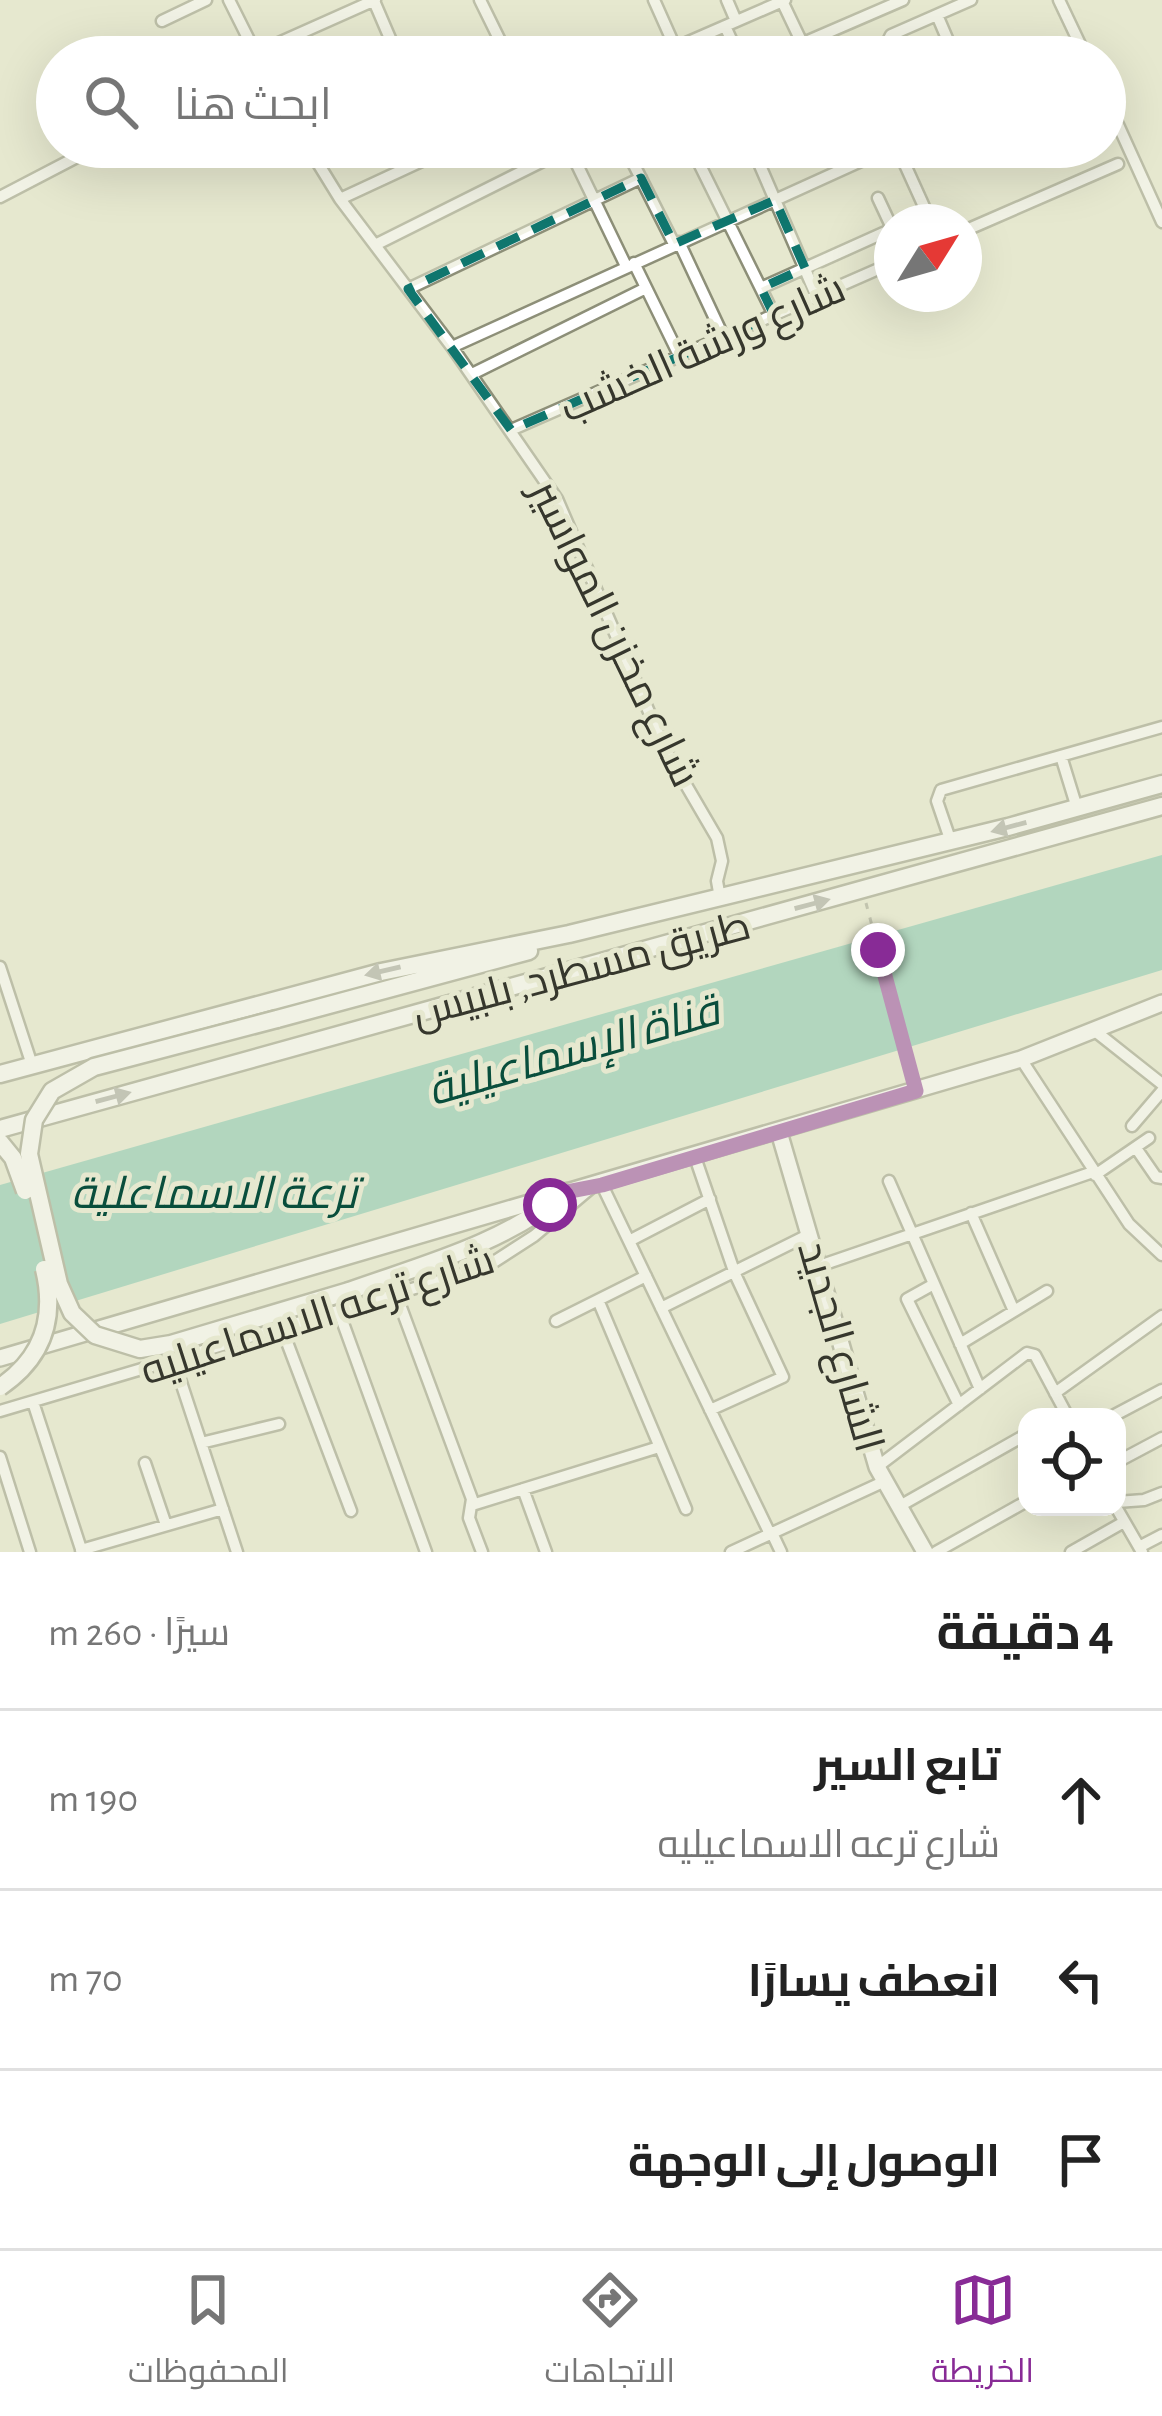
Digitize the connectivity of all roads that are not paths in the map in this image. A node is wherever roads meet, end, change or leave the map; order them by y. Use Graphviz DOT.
graph roads {
  1 [pos="206,0"];
  2 [pos="229,0"];
  3 [pos="374,0"];
  4 [pos="480,0"];
  5 [pos="654,0"];
  6 [pos="727,0"];
  7 [pos="784,0"];
  8 [pos="903,0"];
  9 [pos="971,0"];
  10 [pos="1059,0"];
  11 [pos="937,15"];
  12 [pos="163,21"];
  13 [pos="730,23"];
  14 [pos="247,36"];
  15 [pos="297,36"];
  16 [pos="389,36"];
  17 [pos="498,36"];
  18 [pos="670,36"];
  19 [pos="700,36"];
  20 [pos="733,36"];
  21 [pos="799,36"];
  22 [pos="820,36"];
  23 [pos="890,36"];
  24 [pos="946,36"];
  25 [pos="1076,36"];
  26 [pos="1126,142"];
  27 [pos="56,168"];
  28 [pos="321,168"];
  29 [pos="408,168"];
  30 [pos="528,168"];
  31 [pos="580,168"];
  32 [pos="636,168"];
  33 [pos="701,168"];
  34 [pos="761,168"];
  35 [pos="844,168"];
  36 [pos="899,168"];
  37 [pos="1109,168"];
  38 [pos="641,178"];
  39 [pos="0,197"];
  40 [pos="878,197"];
  41 [pos="594,199"];
  42 [pos="340,200"];
  43 [pos="775,200"];
  44 [pos="881,204"];
  45 [pos="921,204"];
  46 [pos="727,221"];
  47 [pos="1162,222"];
  48 [pos="982,224"];
  49 [pos="874,236"];
  50 [pos="676,243"];
  51 [pos="375,245"];
  52 [pos="630,264"];
  53 [pos="805,268"];
  54 [pos="874,271"];
  55 [pos="646,288"];
  56 [pos="761,288"];
  57 [pos="408,289"];
  58 [pos="817,296"];
  59 [pos="774,315"];
  60 [pos="724,338"];
  61 [pos="452,347"];
  62 [pos="680,357"];
  63 [pos="472,374"];
  64 [pos="512,430"];
  65 [pos="1162,727"];
  66 [pos="1061,756"];
  67 [pos="1162,784"];
  68 [pos="1162,806"];
  69 [pos="1076,808"];
  70 [pos="951,842"];
  71 [pos="720,898"];
  72 [pos="568,934"];
  73 [pos="0,967"];
  74 [pos="1162,1003"];
  75 [pos="1095,1031"];
  76 [pos="1021,1060"];
  77 [pos="32,1065"];
  78 [pos="0,1074"];
  79 [pos="1162,1088"];
  80 [pos="1132,1126"];
  81 [pos="0,1129"];
  82 [pos="779,1132"];
  83 [pos="1149,1138"];
  84 [pos="0,1142"];
  85 [pos="1136,1148"];
  86 [pos="695,1157"];
  87 [pos="1158,1171"];
  88 [pos="1094,1174"];
  89 [pos="889,1181"];
  90 [pos="597,1186"];
  91 [pos="566,1192"];
  92 [pos="710,1199"];
  93 [pos="970,1213"];
  94 [pos="911,1232"];
  95 [pos="810,1234"];
  96 [pos="629,1241"];
  97 [pos="1162,1255"];
  98 [pos="819,1266"];
  99 [pos="734,1272"];
  100 [pos="646,1276"];
  101 [pos="934,1284"];
  102 [pos="1047,1291"];
  103 [pos="396,1294"];
  104 [pos="598,1300"];
  105 [pos="661,1307"];
  106 [pos="1014,1311"];
  107 [pos="339,1312"];
  108 [pos="1162,1316"];
  109 [pos="556,1321"];
  110 [pos="282,1329"];
  111 [pos="960,1344"];
  112 [pos="0,1358"];
  113 [pos="174,1361"];
  114 [pos="0,1387"];
  115 [pos="980,1389"];
  116 [pos="1162,1390"];
  117 [pos="1055,1393"];
  118 [pos="33,1402"];
  119 [pos="959,1405"];
  120 [pos="1060,1408"];
  121 [pos="1126,1409"];
  122 [pos="710,1410"];
  123 [pos="0,1411"];
  124 [pos="279,1424"];
  125 [pos="1162,1438"];
  126 [pos="1018,1439"];
  127 [pos="201,1443"];
  128 [pos="659,1447"];
  129 [pos="0,1457"];
  130 [pos="1126,1457"];
  131 [pos="145,1463"];
  132 [pos="880,1474"];
  133 [pos="523,1489"];
  134 [pos="1162,1492"];
  135 [pos="1126,1503"];
  136 [pos="472,1505"];
  137 [pos="898,1507"];
  138 [pos="1018,1507"];
  139 [pos="223,1509"];
  140 [pos="686,1509"];
  141 [pos="351,1511"];
  142 [pos="1121,1516"];
  143 [pos="1124,1522"];
  144 [pos="166,1526"];
  145 [pos="771,1533"];
  146 [pos="1162,1535"];
  147 [pos="739,1550"];
  148 [pos="1140,1550"];
  149 [pos="81,1551"];
  150 [pos="30,1552"];
  151 [pos="237,1552"];
  152 [pos="426,1552"];
  153 [pos="482,1552"];
  154 [pos="546,1552"];
  155 [pos="781,1552"];
  156 [pos="926,1552"];
  157 [pos="936,1552"];
  158 [pos="1071,1552"];
  1 -- 12 [label="street"];
  2 -- 14 [label="street"];
  3 -- 15 [label="street"];
  3 -- 16 [label="street"];
  4 -- 17 [label="street"];
  5 -- 18 [label="street"];
  6 -- 13 [label="street"];
  7 -- 13 [label="street"];
  7 -- 21 [label="street"];
  8 -- 22 [label="street"];
  9 -- 11 [label="street"];
  10 -- 25 [label="street"];
  11 -- 23 [label="street"];
  11 -- 24 [label="street"];
  13 -- 19 [label="street"];
  13 -- 20 [label="street"];
  26 -- 47 [label="street"];
  27 -- 39 [label="street"];
  28 -- 42 [label="street, شارع مخزن المواسير"];
  29 -- 42 [label="street"];
  30 -- 51 [label="street"];
  31 -- 41 [label="street"];
  32 -- 38 [label="street"];
  33 -- 46 [label="street"];
  34 -- 43 [label="street"];
  35 -- 43 [label="street"];
  36 -- 45 [label="street"];
  37 -- 48 [label="street"];
  38 -- 41 [label="street"];
  38 -- 50 [label="street"];
  40 -- 44 [label="street"];
  41 -- 52 [label="street"];
  41 -- 57 [label="street"];
  42 -- 51 [label="street, شارع مخزن المواسير"];
  43 -- 46 [label="street"];
  43 -- 53 [label="street"];
  46 -- 50 [label="street"];
  46 -- 56 [label="street"];
  49 -- 53 [label="street"];
  50 -- 52 [label="street"];
  50 -- 60 [label="street"];
  51 -- 57 [label="street, شارع مخزن المواسير"];
  52 -- 55 [label="street"];
  52 -- 61 [label="street"];
  53 -- 56 [label="street"];
  53 -- 58 [label="street"];
  54 -- 58 [label="street, شارع ورشة الخشب"];
  55 -- 62 [label="street"];
  55 -- 63 [label="street"];
  56 -- 59 [label="street"];
  57 -- 61 [label="street, شارع مخزن المواسير"];
  58 -- 59 [label="street, شارع ورشة الخشب"];
  59 -- 60 [label="street, شارع ورشة الخشب"];
  60 -- 62 [label="street, شارع ورشة الخشب"];
  61 -- 63 [label="street, شارع مخزن المواسير"];
  62 -- 64 [label="street, شارع ورشة الخشب"];
  63 -- 64 [label="street, شارع مخزن المواسير"];
  64 -- 71 [label="street, شارع مخزن المواسير"];
  65 -- 66 [label="street"];
  66 -- 69 [label="street"];
  66 -- 70 [label="street"];
  67 -- 69 [label="main road, طريق مسطرد, بلبيس"];
  81 -- 68 [label="main road, طريق مسطرد, بلبيس, one-way"];
  69 -- 70 [label="main road, طريق مسطرد, بلبيس, one-way"];
  70 -- 71 [label="main road, طريق مسطرد, بلبيس"];
  71 -- 72 [label="main road, طريق مسطرد, بلبيس"];
  72 -- 77 [label="main road, طريق مسطرد, بلبيس, one-way"];
  72 -- 91 [label="main road, bridge"];
  73 -- 77 [label="street"];
  74 -- 75 [label="main road, شارع ترعه الاسماعيليه"];
  75 -- 76 [label="main road, شارع ترعه الاسماعيليه"];
  75 -- 79 [label="street"];
  76 -- 82 [label="main road, شارع ترعه الاسماعيليه"];
  76 -- 88 [label="street"];
  77 -- 78 [label="main road, طريق مسطرد, بلبيس"];
  79 -- 80 [label="street"];
  82 -- 86 [label="main road, شارع ترعه الاسماعيليه"];
  82 -- 95 [label="main road, الشارع الجديد"];
  83 -- 85 [label="street"];
  84 -- 114 [label="main road, bridge"];
  85 -- 87 [label="street"];
  85 -- 88 [label="street"];
  86 -- 90 [label="main road, شارع ترعه الاسماعيليه"];
  86 -- 92 [label="street"];
  88 -- 93 [label="street"];
  88 -- 97 [label="street"];
  89 -- 94 [label="street"];
  90 -- 91 [label="main road"];
  90 -- 96 [label="street"];
  90 -- 103 [label="street, شارع ترعه الاسماعيليه"];
  91 -- 112 [label="main road"];
  92 -- 96 [label="street"];
  92 -- 99 [label="street"];
  93 -- 94 [label="street"];
  93 -- 106 [label="street"];
  94 -- 98 [label="street"];
  94 -- 101 [label="street"];
  95 -- 98 [label="main road, الشارع الجديد"];
  95 -- 99 [label="street"];
  96 -- 100 [label="street"];
  98 -- 132 [label="main road, الشارع الجديد"];
  99 -- 105 [label="street"];
  99 -- 122 [label="street"];
  100 -- 104 [label="street"];
  100 -- 105 [label="street"];
  101 -- 111 [label="street"];
  101 -- 119 [label="street"];
  102 -- 106 [label="street"];
  103 -- 107 [label="street, شارع ترعه الاسماعيليه"];
  103 -- 136 [label="street"];
  104 -- 109 [label="street"];
  104 -- 128 [label="street"];
  105 -- 122 [label="street"];
  106 -- 111 [label="street"];
  107 -- 110 [label="street, شارع ترعه الاسماعيليه"];
  107 -- 152 [label="street"];
  108 -- 117 [label="street"];
  110 -- 113 [label="street, شارع ترعه الاسماعيليه"];
  110 -- 141 [label="street"];
  111 -- 115 [label="street"];
  113 -- 118 [label="street, شارع ترعه الاسماعيليه"];
  113 -- 127 [label="street"];
  115 -- 117 [label="street"];
  115 -- 119 [label="street"];
  116 -- 121 [label="street"];
  117 -- 120 [label="street"];
  118 -- 123 [label="street, شارع ترعه الاسماعيليه"];
  118 -- 149 [label="street"];
  119 -- 132 [label="street"];
  122 -- 145 [label="street"];
  124 -- 127 [label="street"];
  125 -- 130 [label="street"];
  126 -- 137 [label="street"];
  127 -- 139 [label="street"];
  128 -- 133 [label="street"];
  128 -- 140 [label="street"];
  129 -- 150 [label="street"];
  131 -- 144 [label="street"];
  132 -- 137 [label="main road, الشارع الجديد"];
  132 -- 145 [label="street"];
  133 -- 136 [label="street"];
  133 -- 154 [label="street"];
  134 -- 135 [label="street"];
  136 -- 153 [label="street"];
  137 -- 156 [label="main road, الشارع الجديد"];
  138 -- 157 [label="street"];
  139 -- 144 [label="street"];
  139 -- 151 [label="street"];
  142 -- 143 [label="street"];
  143 -- 148 [label="street"];
  143 -- 158 [label="street"];
  144 -- 149 [label="street"];
  145 -- 147 [label="street"];
  145 -- 155 [label="street"];
  146 -- 148 [label="street"];
}
